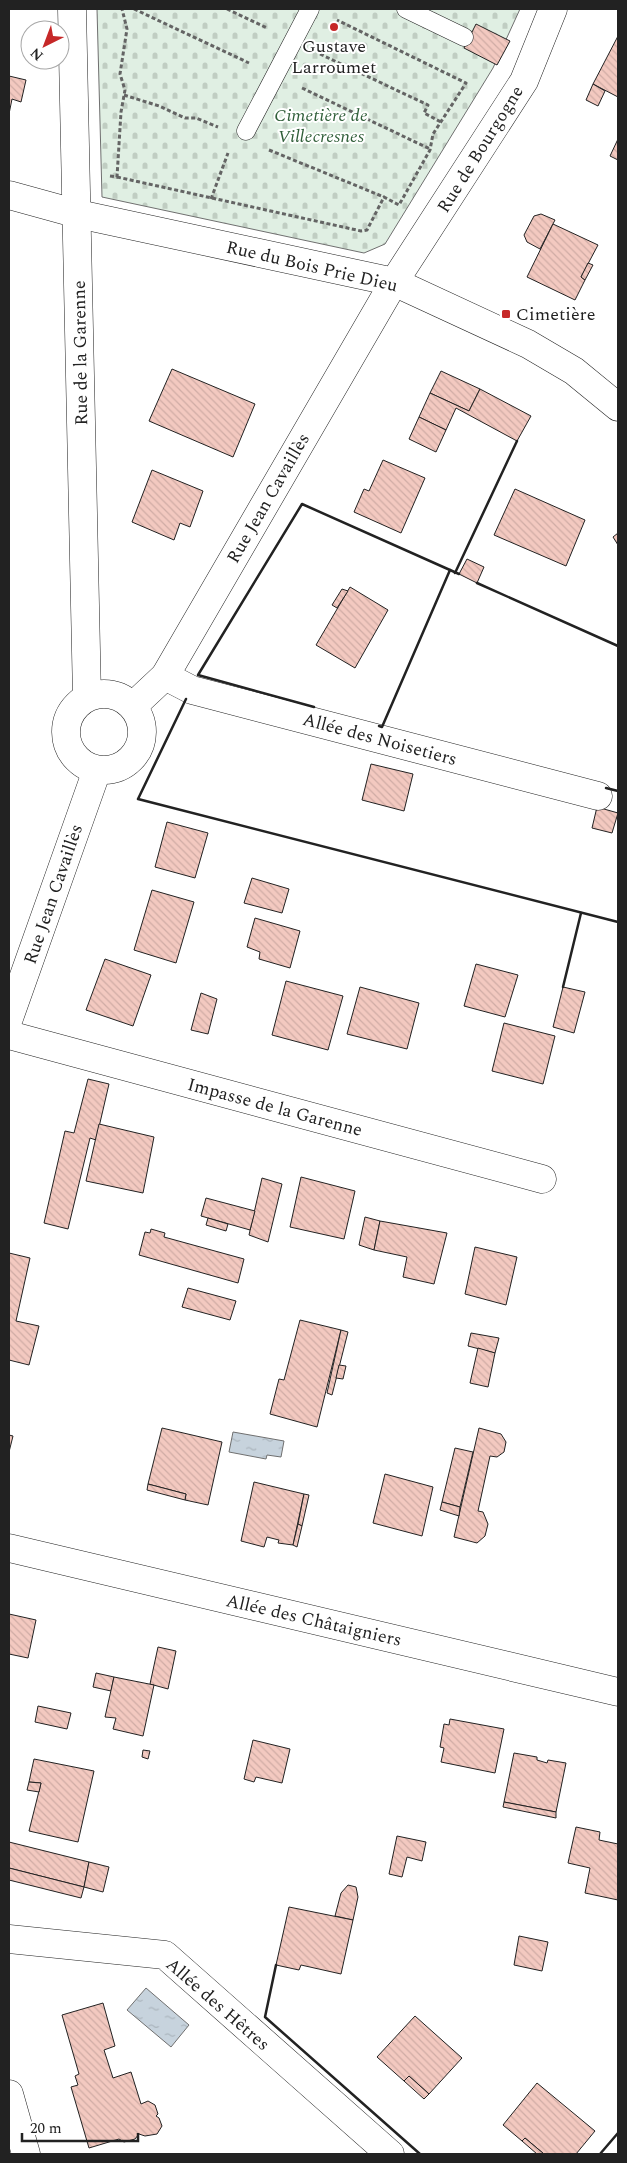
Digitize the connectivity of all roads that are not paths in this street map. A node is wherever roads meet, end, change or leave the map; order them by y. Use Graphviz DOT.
graph roads {
  1 [pos="72,9"];
  2 [pos="310,9"];
  3 [pos="406,9"];
  4 [pos="553,9"];
  5 [pos="464,37"];
  6 [pos="246,130"];
  7 [pos="9,195"];
  8 [pos="78,214"];
  9 [pos="394,282"];
  10 [pos="615,394"];
  11 [pos="165,676"];
  12 [pos="87,697"];
  13 [pos="133,706"];
  14 [pos="97,770"];
  15 [pos="598,796"];
  16 [pos="9,1018"];
  17 [pos="9,1035"];
  18 [pos="542,1179"];
  19 [pos="9,1548"];
  20 [pos="618,1692"];
  21 [pos="9,1939"];
  22 [pos="9,2094"];
  23 [pos="26,2154"];
  24 [pos="390,2154"];
  1 -- 8 [label="street, Rue de la Garenne"];
  2 -- 6 [label="lane"];
  3 -- 5 [label="lane"];
  4 -- 9 [label="street, Rue de Bourgogne"];
  7 -- 8 [label="street, Rue du Bois Prie Dieu"];
  8 -- 9 [label="street, Rue du Bois Prie Dieu"];
  8 -- 12 [label="street, Rue de la Garenne"];
  9 -- 10 [label="street, Rue du Bois Prie Dieu"];
  9 -- 11 [label="street, Rue Jean Cavaillès"];
  11 -- 13 [label="street, Rue Jean Cavaillès"];
  11 -- 15 [label="street, Allée des Noisetiers"];
  12 -- 13 [label="street"];
  12 -- 14 [label="street"];
  13 -- 14 [label="street"];
  14 -- 16 [label="street, Rue Jean Cavaillès"];
  17 -- 18 [label="street, Impasse de la Garenne"];
  19 -- 20 [label="street, Allée des Châtaigniers"];
  21 -- 24 [label="street, Allée des Hêtres"];
  22 -- 23 [label="street"];
}
